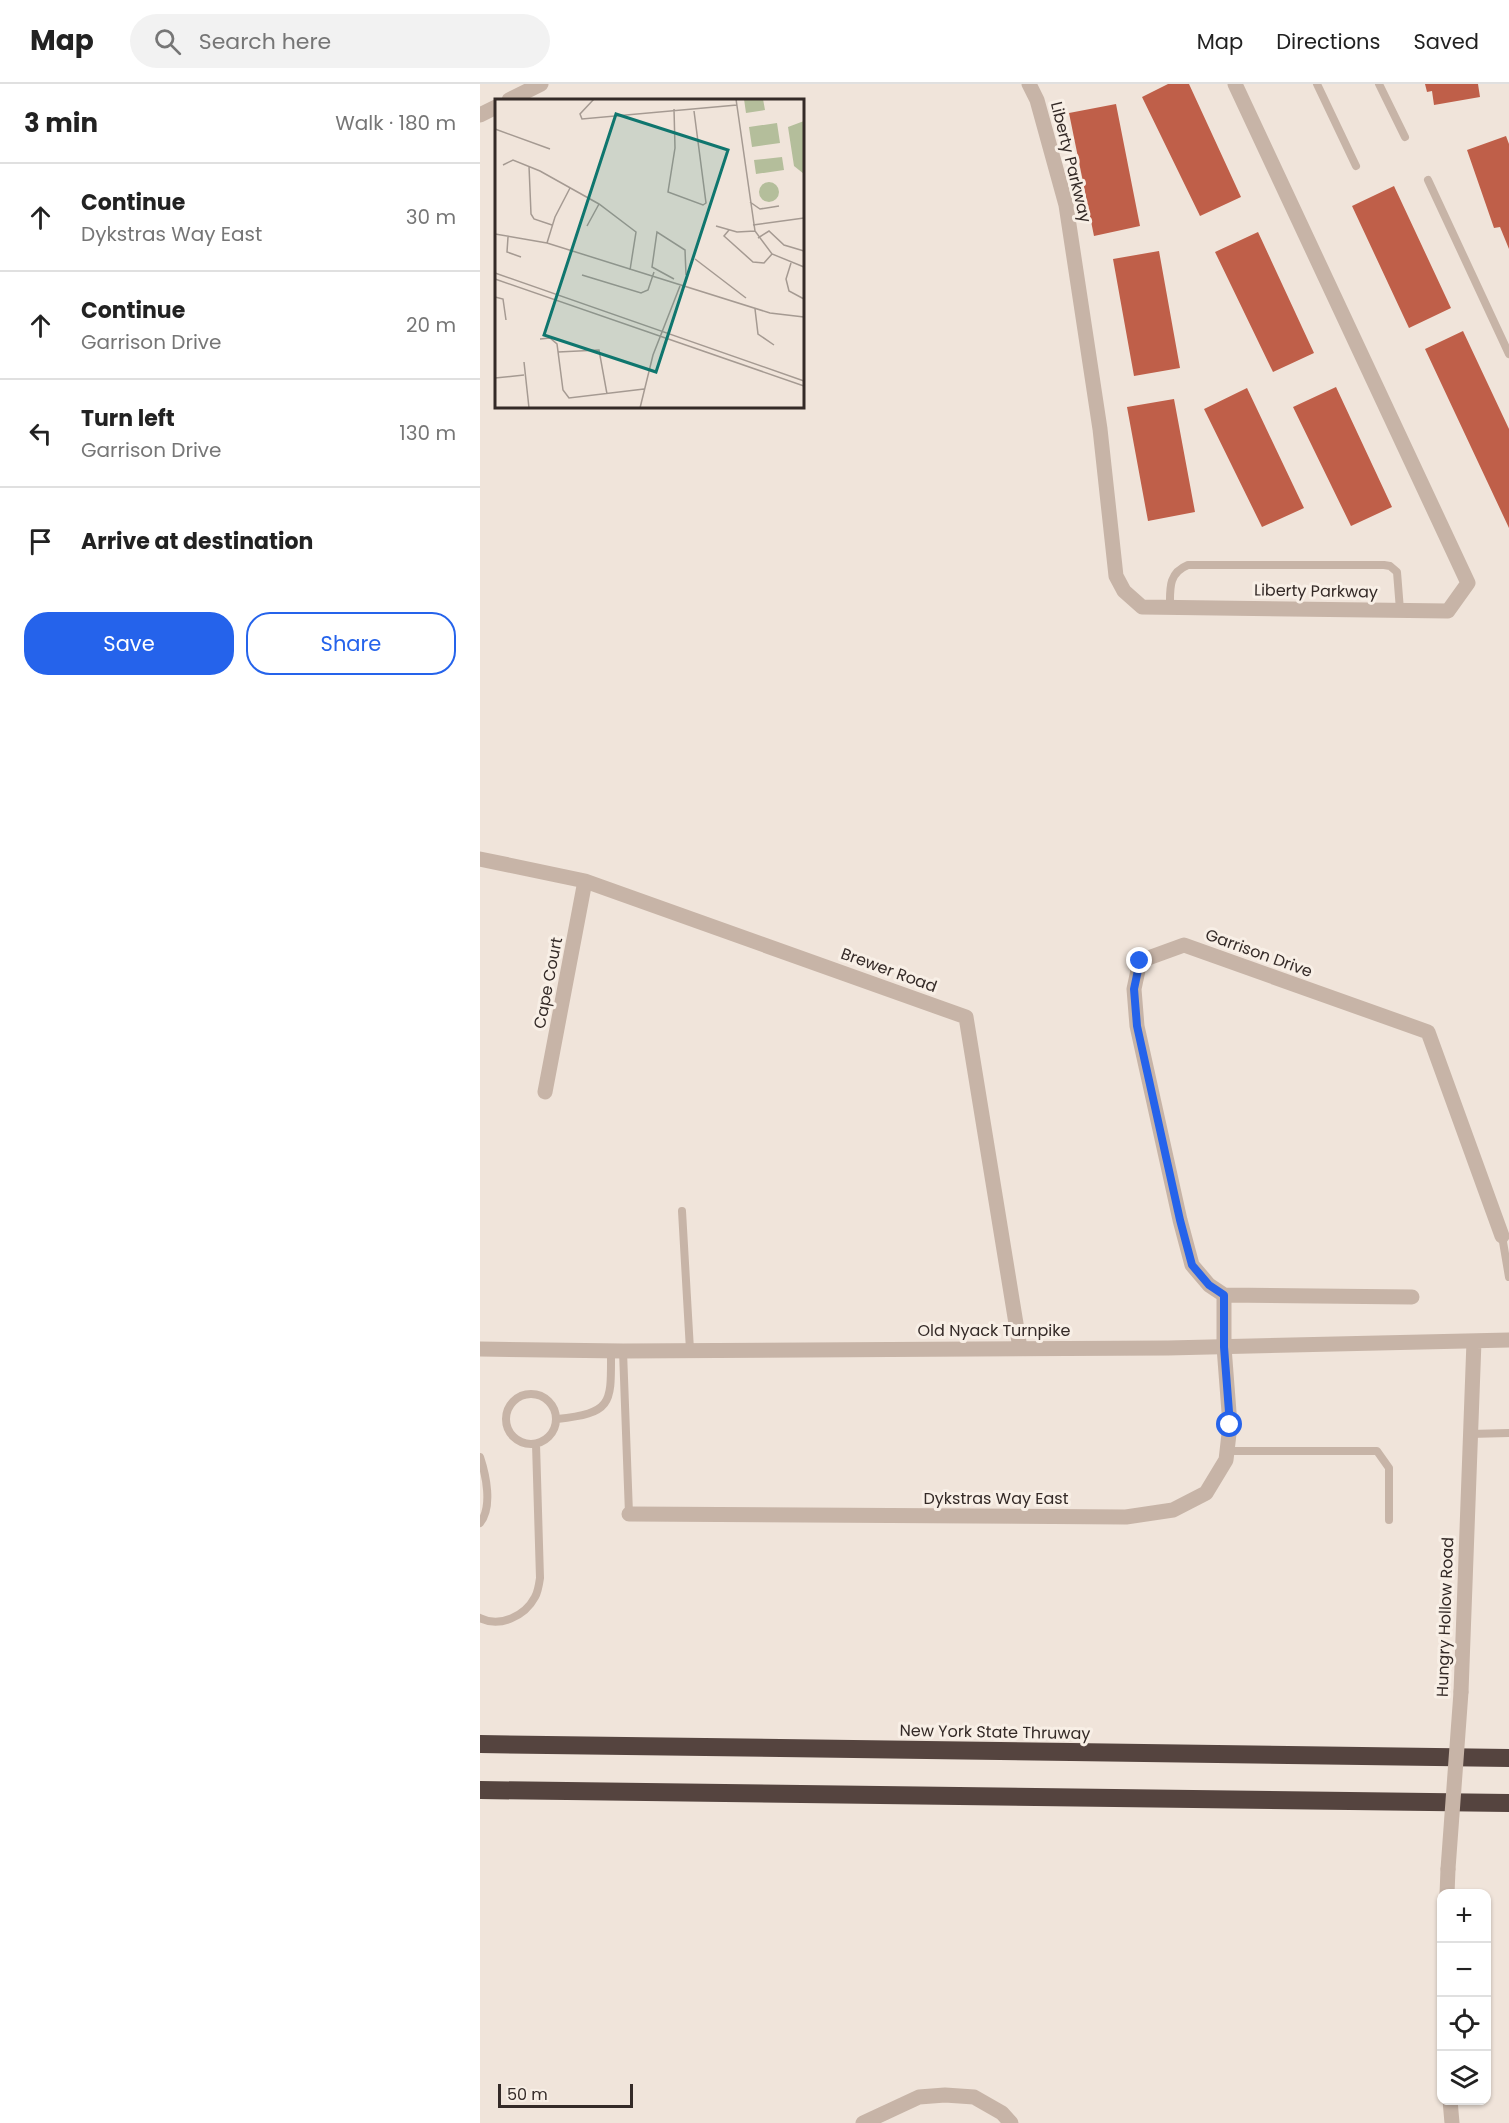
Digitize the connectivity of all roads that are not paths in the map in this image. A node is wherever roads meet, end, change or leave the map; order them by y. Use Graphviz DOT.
graph roads {
  1 [pos="541,84"];
  2 [pos="1029,84"];
  3 [pos="1235,84"];
  4 [pos="1317,84"];
  5 [pos="1379,84"];
  6 [pos="511,99"];
  7 [pos="495,108"];
  8 [pos="480,115"];
  9 [pos="1405,137"];
  10 [pos="1356,166"];
  11 [pos="1428,180"];
  12 [pos="1509,354"];
  13 [pos="1170,608"];
  14 [pos="1400,610"];
  15 [pos="480,859"];
  16 [pos="585,881"];
  17 [pos="545,1092"];
  18 [pos="682,1211"];
  19 [pos="1502,1236"];
  20 [pos="1509,1277"];
  21 [pos="1224,1295"];
  22 [pos="1412,1297"];
  23 [pos="1509,1340"];
  24 [pos="1474,1341"];
  25 [pos="1224,1347"];
  26 [pos="1020,1348"];
  27 [pos="480,1349"];
  28 [pos="690,1350"];
  29 [pos="617,1351"];
  30 [pos="557,1419"];
  31 [pos="1509,1433"];
  32 [pos="1470,1434"];
  33 [pos="536,1444"];
  34 [pos="1227,1451"];
  35 [pos="480,1457"];
  36 [pos="629,1514"];
  37 [pos="1389,1520"];
  38 [pos="480,1522"];
  39 [pos="480,1618"];
  40 [pos="480,1744"];
  41 [pos="1509,1758"];
  42 [pos="480,1790"];
  43 [pos="1509,1803"];
  44 [pos="1447,1889"];
  45 [pos="1450,2105"];
  46 [pos="864,2123"];
  47 [pos="1011,2123"];
  48 [pos="1452,2123"];
  1 -- 6 [label="street"];
  2 -- 13 [label="street, Liberty Parkway"];
  3 -- 14 [label="street, Liberty Parkway"];
  4 -- 10 [label="lane"];
  5 -- 9 [label="lane"];
  7 -- 8 [label="street"];
  11 -- 12 [label="lane"];
  13 -- 14 [label="street, Liberty Parkway"];
  13 -- 14 [label="lane"];
  15 -- 16 [label="street, Brewer Road"];
  16 -- 17 [label="street, Cape Court"];
  16 -- 26 [label="street, Brewer Road"];
  18 -- 28 [label="lane"];
  19 -- 20 [label="lane"];
  19 -- 21 [label="street, Garrison Drive"];
  21 -- 22 [label="street"];
  21 -- 25 [label="street"];
  23 -- 24 [label="street, Old Nyack Turnpike"];
  24 -- 25 [label="street, Old Nyack Turnpike"];
  24 -- 32 [label="street, Hungry Hollow Road"];
  25 -- 26 [label="street, Old Nyack Turnpike"];
  25 -- 34 [label="street, Dykstras Way East"];
  26 -- 28 [label="street, Old Nyack Turnpike"];
  27 -- 29 [label="street, Old Nyack Turnpike"];
  28 -- 29 [label="street, Old Nyack Turnpike"];
  29 -- 30 [label="lane"];
  29 -- 36 [label="lane"];
  30 -- 33 [label="lane"];
  30 -- 33 [label="lane"];
  31 -- 32 [label="lane"];
  32 -- 44 [label="street, Hungry Hollow Road, bridge"];
  33 -- 39 [label="lane"];
  34 -- 36 [label="street, Dykstras Way East"];
  34 -- 37 [label="lane"];
  35 -- 38 [label="lane"];
  40 -- 41 [label="highway, New York State Thruway"];
  42 -- 43 [label="highway"];
  45 -- 48 [label="street"];
  46 -- 47 [label="street"];
}
